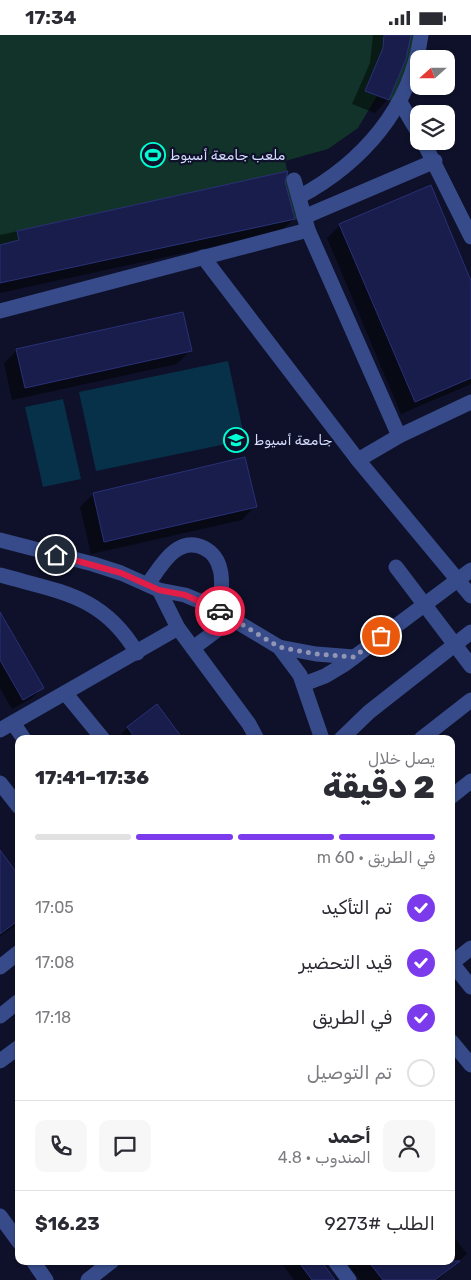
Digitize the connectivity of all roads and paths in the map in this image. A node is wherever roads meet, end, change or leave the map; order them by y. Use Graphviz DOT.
graph roads {
  1 [pos="421,35"];
  2 [pos="400,102"];
  3 [pos="410,118"];
  4 [pos="428,150"];
  5 [pos="435,161"];
  6 [pos="294,180"];
  7 [pos="298,197"];
  8 [pos="306,224"];
  9 [pos="471,237"];
  10 [pos="203,257"];
  11 [pos="0,311"];
  12 [pos="471,402"];
  13 [pos="399,437"];
  14 [pos="358,460"];
  15 [pos="0,540"];
  16 [pos="396,567"];
  17 [pos="471,570"];
  18 [pos="4,580"];
  19 [pos="458,580"];
  20 [pos="154,587"];
  21 [pos="471,596"];
  22 [pos="424,605"];
  23 [pos="226,615"];
  24 [pos="178,629"];
  25 [pos="471,633"];
  26 [pos="453,645"];
  27 [pos="279,647"];
  28 [pos="193,648"];
  29 [pos="137,653"];
  30 [pos="354,657"];
  31 [pos="471,667"];
  32 [pos="304,684"];
  33 [pos="66,694"];
  34 [pos="471,699"];
  35 [pos="6,727"];
  36 [pos="18,735"];
  37 [pos="94,735"];
  38 [pos="255,735"];
  39 [pos="321,735"];
  40 [pos="345,735"];
  41 [pos="426,735"];
  42 [pos="471,781"];
  43 [pos="0,783"];
  44 [pos="455,794"];
  45 [pos="15,796"];
  46 [pos="471,947"];
  47 [pos="15,955"];
  48 [pos="455,960"];
  49 [pos="455,966"];
  50 [pos="0,967"];
  51 [pos="470,984"];
  52 [pos="15,1004"];
  53 [pos="0,1016"];
  54 [pos="455,1046"];
  55 [pos="15,1050"];
  56 [pos="0,1061"];
  57 [pos="471,1065"];
  58 [pos="0,1216"];
  59 [pos="15,1237"];
  60 [pos="36,1265"];
  61 [pos="107,1265"];
  62 [pos="338,1265"];
  63 [pos="46,1280"];
  64 [pos="88,1280"];
  65 [pos="350,1280"];
  1 -- 2 [label="lane"];
  2 -- 3 [label="lane"];
  2 -- 7 [label="lane"];
  4 -- 5 [label="lane"];
  5 -- 8 [label="lane"];
  5 -- 9 [label="lane"];
  6 -- 7 [label="lane"];
  7 -- 8 [label="lane"];
  8 -- 10 [label="lane"];
  8 -- 13 [label="lane"];
  10 -- 11 [label="lane"];
  10 -- 14 [label="lane"];
  12 -- 13 [label="lane"];
  13 -- 14 [label="lane"];
  14 -- 19 [label="lane"];
  15 -- 20 [label="lane"];
  16 -- 22 [label="lane"];
  17 -- 19 [label="lane"];
  18 -- 29 [label="lane"];
  19 -- 21 [label="lane"];
  19 -- 22 [label="lane"];
  20 -- 23 [label="lane"];
  20 -- 23 [label="lane"];
  20 -- 24 [label="lane"];
  22 -- 26 [label="lane"];
  22 -- 30 [label="lane"];
  23 -- 27 [label="lane"];
  23 -- 28 [label="lane"];
  24 -- 28 [label="lane"];
  24 -- 29 [label="lane"];
  25 -- 26 [label="lane"];
  26 -- 31 [label="lane"];
  26 -- 40 [label="lane"];
  27 -- 30 [label="lane"];
  27 -- 32 [label="lane"];
  28 -- 38 [label="lane"];
  29 -- 33 [label="lane"];
  30 -- 32 [label="lane"];
  32 -- 39 [label="lane"];
  33 -- 35 [label="lane"];
  33 -- 37 [label="lane"];
  34 -- 41 [label="lane"];
  35 -- 36 [label="lane"];
  42 -- 44 [label="lane"];
  43 -- 45 [label="lane"];
  46 -- 48 [label="lane"];
  47 -- 50 [label="lane"];
  49 -- 51 [label="lane"];
  52 -- 53 [label="lane"];
  54 -- 57 [label="lane"];
  55 -- 56 [label="lane"];
  58 -- 59 [label="lane"];
  60 -- 63 [label="lane"];
  61 -- 64 [label="lane"];
  62 -- 65 [label="lane"];
}
